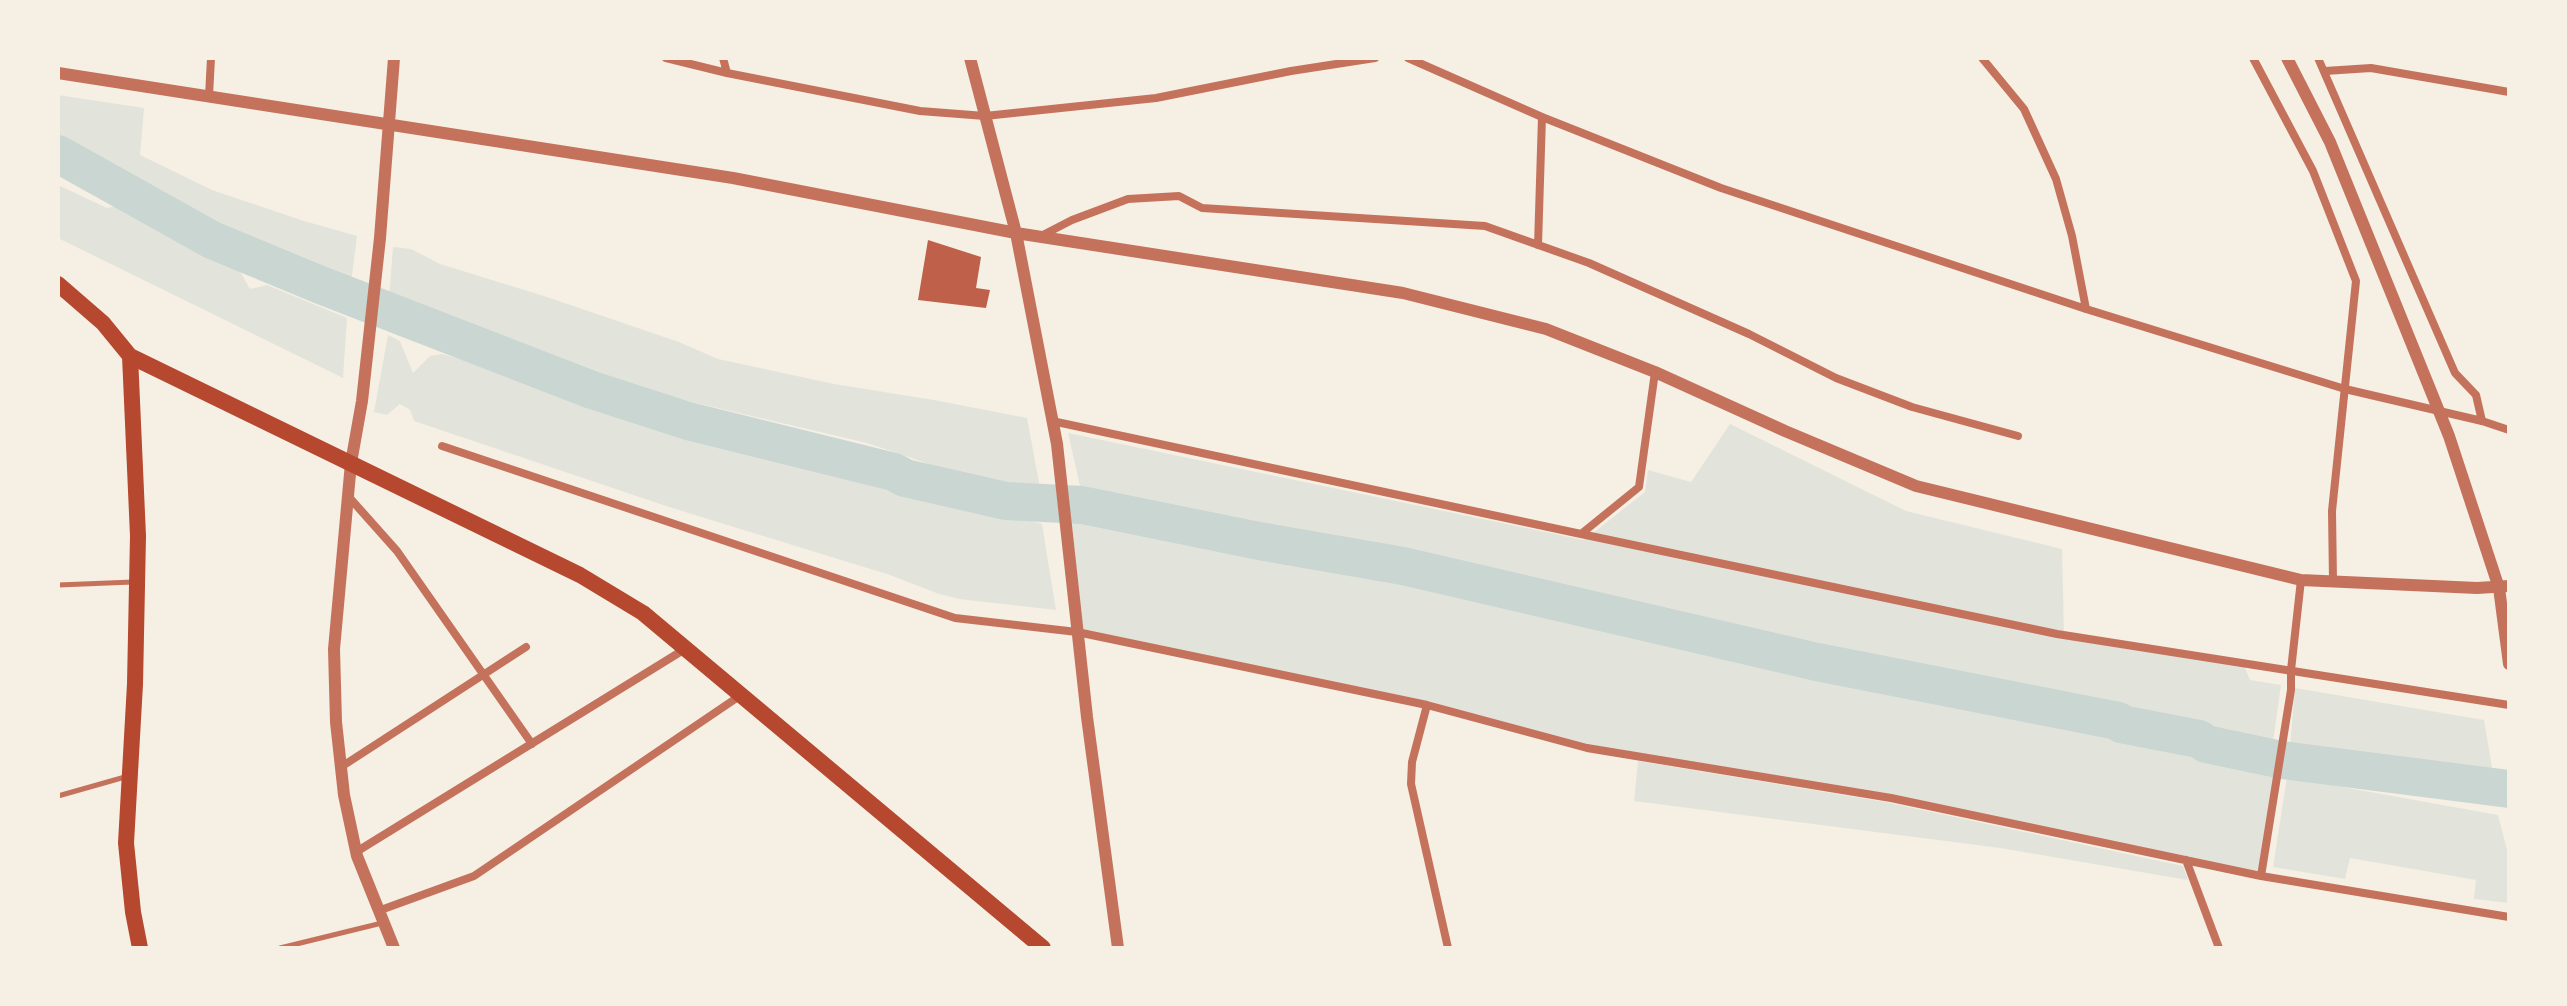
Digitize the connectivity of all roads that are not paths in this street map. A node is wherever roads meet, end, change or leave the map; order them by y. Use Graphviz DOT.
graph roads {
  1 [pos="211,58"];
  2 [pos="394,58"];
  3 [pos="666,58"];
  4 [pos="723,58"];
  5 [pos="970,58"];
  6 [pos="1375,58"];
  7 [pos="1408,58"];
  8 [pos="1982,58"];
  9 [pos="2253,58"];
  10 [pos="2287,58"];
  11 [pos="2318,58"];
  12 [pos="2372,63"];
  13 [pos="2325,71"];
  14 [pos="58,73"];
  15 [pos="727,73"];
  16 [pos="2509,92"];
  17 [pos="209,96"];
  18 [pos="985,116"];
  19 [pos="1542,117"];
  20 [pos="390,124"];
  21 [pos="1016,233"];
  22 [pos="1038,237"];
  23 [pos="1538,245"];
  24 [pos="58,284"];
  25 [pos="2086,309"];
  26 [pos="130,356"];
  27 [pos="1655,372"];
  28 [pos="2345,389"];
  29 [pos="1052,421"];
  30 [pos="2482,421"];
  31 [pos="2509,430"];
  32 [pos="2018,436"];
  33 [pos="442,446"];
  34 [pos="351,463"];
  35 [pos="348,496"];
  36 [pos="1581,534"];
  37 [pos="2301,580"];
  38 [pos="2333,581"];
  39 [pos="137,582"];
  40 [pos="58,585"];
  41 [pos="2504,587"];
  42 [pos="2506,623"];
  43 [pos="1077,632"];
  44 [pos="526,647"];
  45 [pos="686,649"];
  46 [pos="2509,664"];
  47 [pos="2291,670"];
  48 [pos="484,674"];
  49 [pos="741,695"];
  50 [pos="1427,705"];
  51 [pos="2509,705"];
  52 [pos="532,744"];
  53 [pos="341,767"];
  54 [pos="130,775"];
  55 [pos="58,796"];
  56 [pos="356,852"];
  57 [pos="2186,860"];
  58 [pos="2261,876"];
  59 [pos="381,917"];
  60 [pos="2509,917"];
  61 [pos="140,948"];
  62 [pos="280,948"];
  63 [pos="394,948"];
  64 [pos="1043,948"];
  65 [pos="1118,948"];
  66 [pos="1448,948"];
  67 [pos="2219,948"];
  1 -- 17 [label="street"];
  2 -- 20 [label="street"];
  3 -- 15 [label="street"];
  4 -- 15 [label="street"];
  5 -- 18 [label="street"];
  6 -- 18 [label="street"];
  7 -- 19 [label="street"];
  8 -- 25 [label="street"];
  9 -- 28 [label="street"];
  10 -- 41 [label="street"];
  11 -- 13 [label="street"];
  12 -- 13 [label="street"];
  12 -- 16 [label="street"];
  13 -- 30 [label="street"];
  14 -- 17 [label="street"];
  15 -- 18 [label="street"];
  17 -- 20 [label="street"];
  18 -- 21 [label="street"];
  19 -- 23 [label="street"];
  19 -- 25 [label="street"];
  20 -- 21 [label="street"];
  20 -- 34 [label="street"];
  21 -- 22 [label="street"];
  21 -- 29 [label="street"];
  22 -- 23 [label="street"];
  22 -- 27 [label="street"];
  23 -- 32 [label="street"];
  24 -- 26 [label="main road"];
  25 -- 28 [label="street"];
  26 -- 34 [label="main road"];
  26 -- 39 [label="main road"];
  27 -- 36 [label="street"];
  27 -- 37 [label="street"];
  28 -- 30 [label="street"];
  28 -- 38 [label="street"];
  29 -- 36 [label="street"];
  29 -- 43 [label="street"];
  30 -- 31 [label="street"];
  33 -- 43 [label="street"];
  34 -- 35 [label="street"];
  34 -- 45 [label="main road"];
  35 -- 48 [label="street"];
  35 -- 53 [label="street"];
  36 -- 47 [label="street"];
  37 -- 38 [label="street"];
  37 -- 47 [label="street"];
  38 -- 41 [label="street"];
  39 -- 40 [label="lane"];
  39 -- 54 [label="main road"];
  41 -- 42 [label="street"];
  42 -- 46 [label="street"];
  43 -- 50 [label="street"];
  43 -- 65 [label="street"];
  44 -- 48 [label="street"];
  45 -- 49 [label="main road"];
  45 -- 52 [label="street"];
  47 -- 51 [label="street"];
  47 -- 58 [label="street"];
  48 -- 52 [label="street"];
  48 -- 53 [label="street"];
  49 -- 59 [label="street"];
  49 -- 64 [label="main road"];
  50 -- 57 [label="street"];
  50 -- 66 [label="street"];
  52 -- 56 [label="street"];
  53 -- 56 [label="street"];
  54 -- 55 [label="lane"];
  54 -- 61 [label="main road"];
  56 -- 59 [label="street"];
  57 -- 58 [label="street"];
  57 -- 67 [label="street"];
  58 -- 60 [label="street"];
  59 -- 62 [label="lane"];
  59 -- 63 [label="street"];
}
